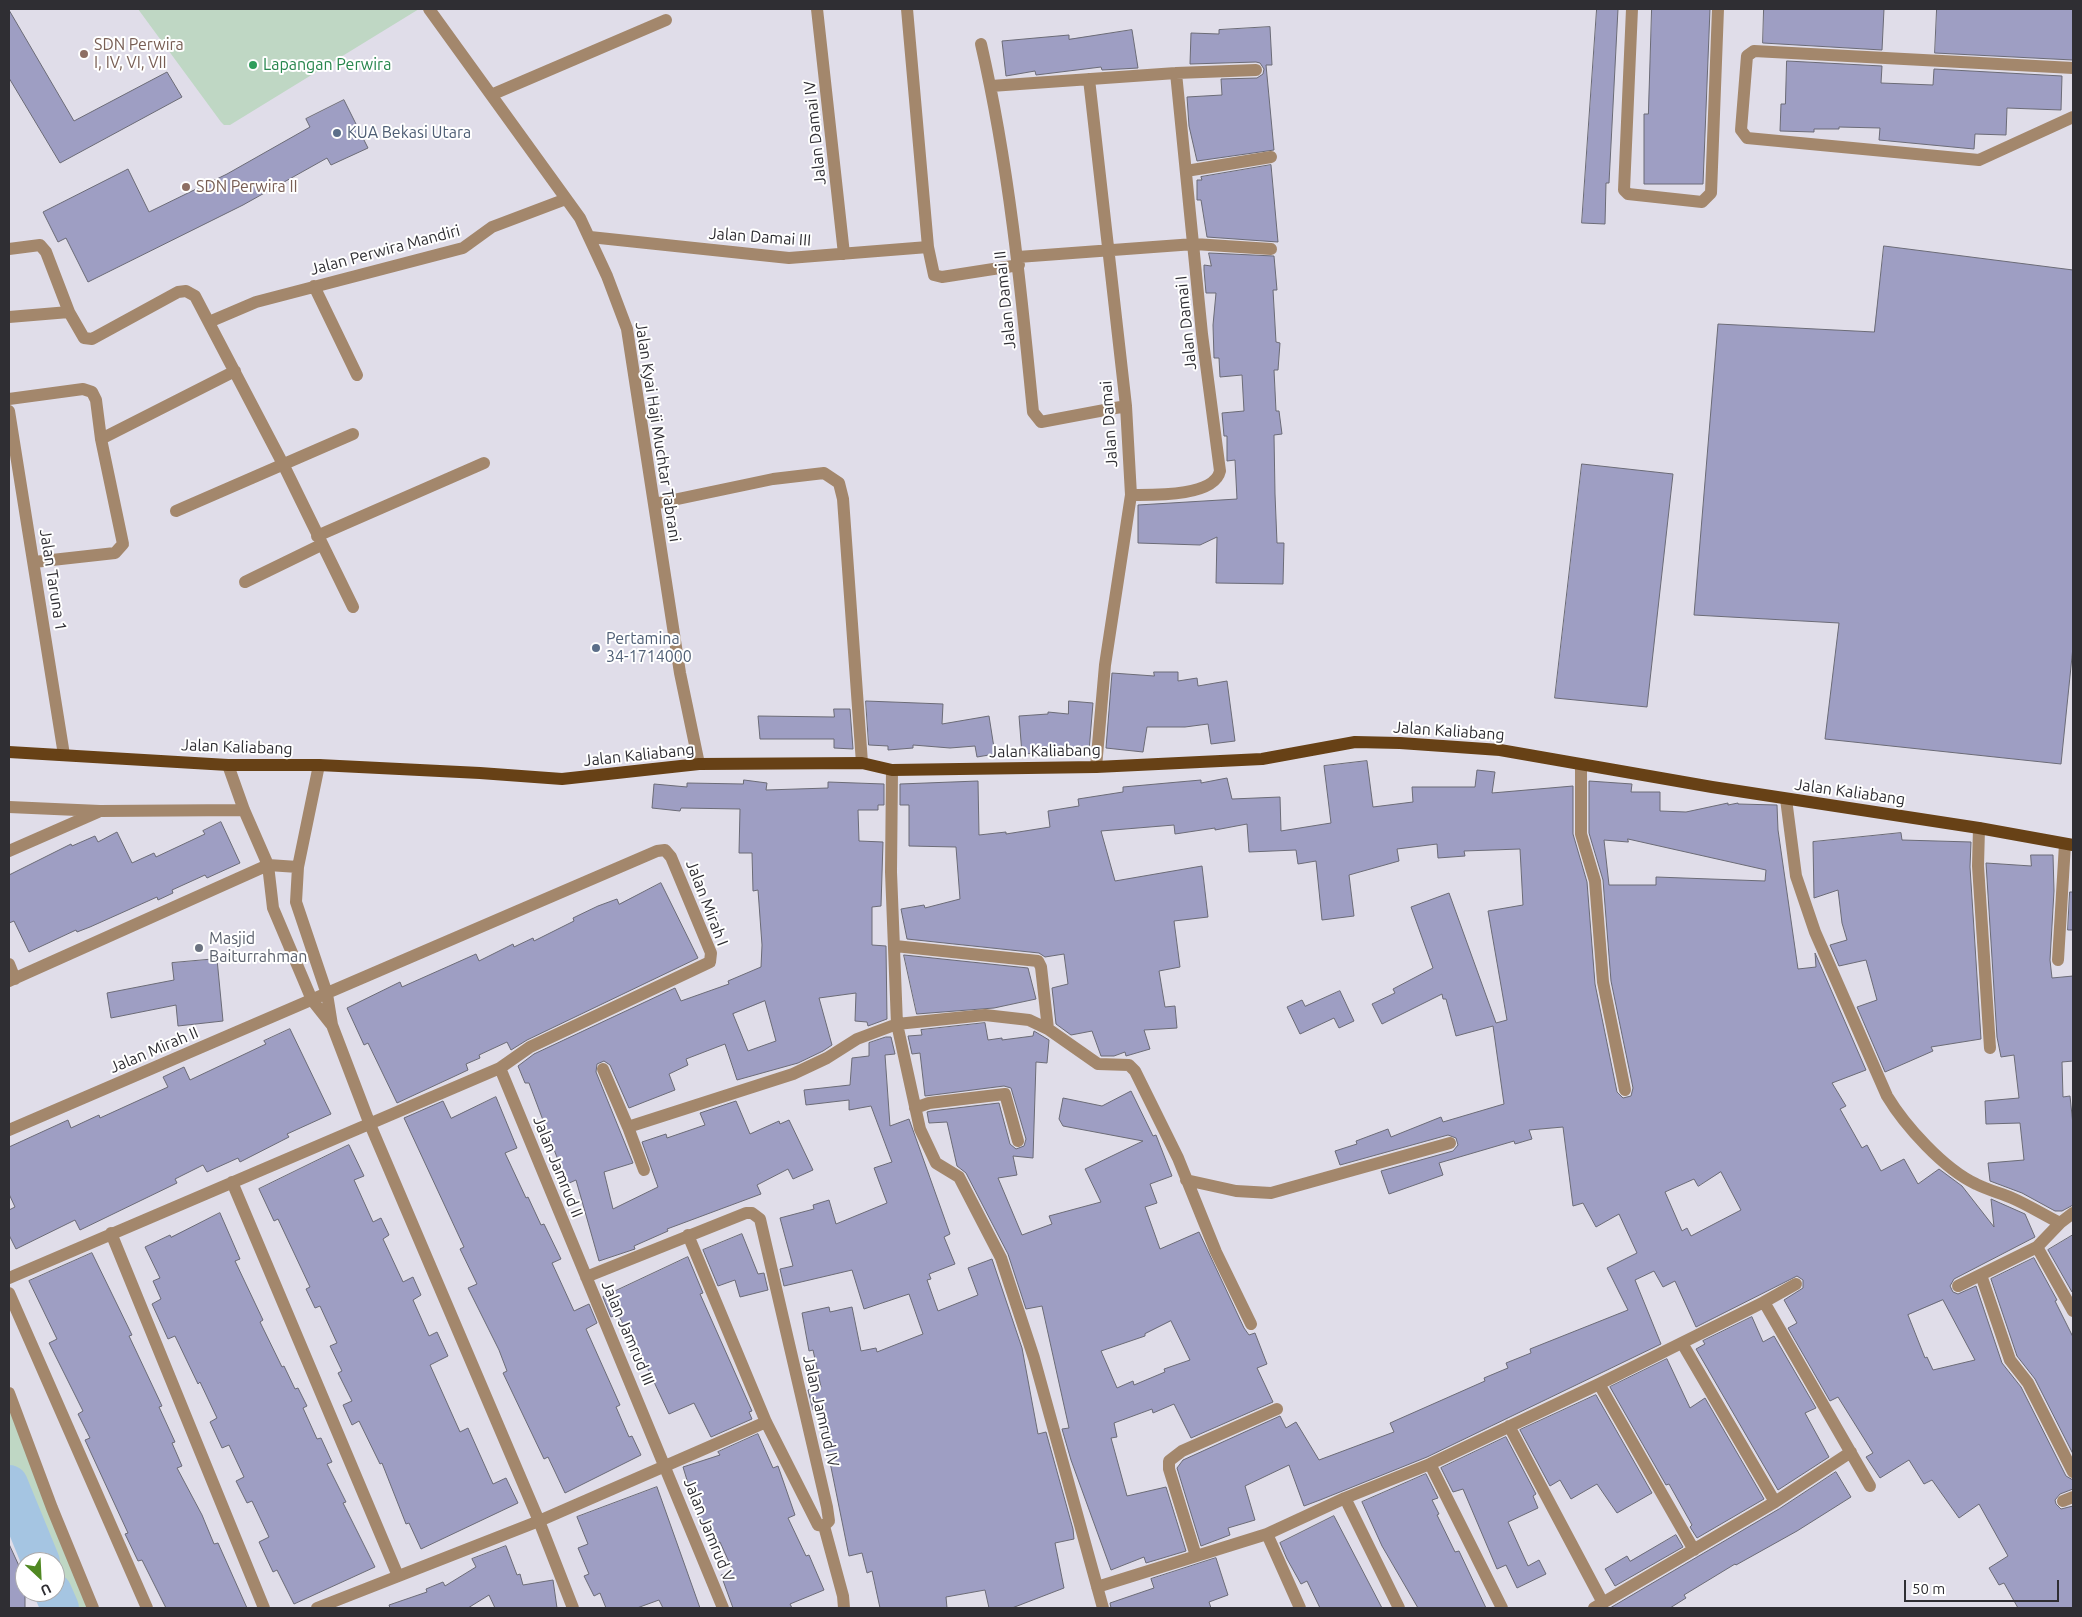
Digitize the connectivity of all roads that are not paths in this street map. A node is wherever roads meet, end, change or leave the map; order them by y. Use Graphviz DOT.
graph roads {
  1 [pos="429,9"];
  2 [pos="818,9"];
  3 [pos="907,9"];
  4 [pos="1632,9"];
  5 [pos="1718,9"];
  6 [pos="666,20"];
  7 [pos="981,44"];
  8 [pos="2073,68"];
  9 [pos="1256,70"];
  10 [pos="1176,73"];
  11 [pos="1089,79"];
  12 [pos="991,86"];
  13 [pos="491,95"];
  14 [pos="2073,118"];
  15 [pos="2054,128"];
  16 [pos="2073,131"];
  17 [pos="1271,156"];
  18 [pos="1186,171"];
  19 [pos="566,199"];
  20 [pos="590,237"];
  21 [pos="1194,244"];
  22 [pos="928,247"];
  23 [pos="9,249"];
  24 [pos="1272,249"];
  25 [pos="1108,250"];
  26 [pos="844,254"];
  27 [pos="1018,261"];
  28 [pos="314,286"];
  29 [pos="69,312"];
  30 [pos="9,317"];
  31 [pos="209,322"];
  32 [pos="235,371"];
  33 [pos="357,375"];
  34 [pos="9,399"];
  35 [pos="1126,406"];
  36 [pos="9,411"];
  37 [pos="353,434"];
  38 [pos="101,440"];
  39 [pos="484,464"];
  40 [pos="284,466"];
  41 [pos="1131,495"];
  42 [pos="654,504"];
  43 [pos="176,512"];
  44 [pos="319,541"];
  45 [pos="34,562"];
  46 [pos="245,582"];
  47 [pos="353,608"];
  48 [pos="9,752"];
  49 [pos="64,755"];
  50 [pos="862,763"];
  51 [pos="700,764"];
  52 [pos="228,765"];
  53 [pos="319,765"];
  54 [pos="1581,765"];
  55 [pos="1096,767"];
  56 [pos="892,770"];
  57 [pos="1786,799"];
  58 [pos="9,807"];
  59 [pos="244,810"];
  60 [pos="100,811"];
  61 [pos="1979,828"];
  62 [pos="2069,845"];
  63 [pos="9,851"];
  64 [pos="268,865"];
  65 [pos="298,867"];
  66 [pos="894,946"];
  67 [pos="2058,960"];
  68 [pos="9,964"];
  69 [pos="12,980"];
  70 [pos="326,994"];
  71 [pos="312,1000"];
  72 [pos="897,1024"];
  73 [pos="332,1026"];
  74 [pos="1048,1029"];
  75 [pos="1990,1048"];
  76 [pos="500,1068"];
  77 [pos="603,1069"];
  78 [pos="1625,1090"];
  79 [pos="915,1108"];
  80 [pos="369,1122"];
  81 [pos="628,1127"];
  82 [pos="9,1130"];
  83 [pos="1018,1142"];
  84 [pos="1450,1143"];
  85 [pos="644,1170"];
  86 [pos="1186,1180"];
  87 [pos="232,1182"];
  88 [pos="2073,1213"];
  89 [pos="760,1219"];
  90 [pos="2060,1223"];
  91 [pos="111,1234"];
  92 [pos="688,1235"];
  93 [pos="2037,1247"];
  94 [pos="1981,1275"];
  95 [pos="9,1278"];
  96 [pos="586,1278"];
  97 [pos="1796,1284"];
  98 [pos="1958,1286"];
  99 [pos="9,1293"];
  100 [pos="1764,1302"];
  101 [pos="2073,1311"];
  102 [pos="1252,1324"];
  103 [pos="1682,1342"];
  104 [pos="1599,1384"];
  105 [pos="9,1393"];
  106 [pos="1277,1409"];
  107 [pos="766,1422"];
  108 [pos="1509,1426"];
  109 [pos="1851,1452"];
  110 [pos="1430,1464"];
  111 [pos="665,1465"];
  112 [pos="2073,1472"];
  113 [pos="1870,1486"];
  114 [pos="1345,1498"];
  115 [pos="1775,1502"];
  116 [pos="539,1521"];
  117 [pos="824,1526"];
  118 [pos="1267,1534"];
  119 [pos="1694,1550"];
  120 [pos="1196,1556"];
  121 [pos="398,1576"];
  122 [pos="1097,1587"];
  123 [pos="1599,1606"];
  124 [pos="93,1608"];
  125 [pos="147,1608"];
  126 [pos="264,1608"];
  127 [pos="317,1608"];
  128 [pos="573,1608"];
  129 [pos="723,1608"];
  130 [pos="844,1608"];
  131 [pos="1103,1608"];
  132 [pos="1300,1608"];
  133 [pos="1399,1608"];
  134 [pos="1502,1608"];
  1 -- 13 [label="street, Jalan Kyai Haji Muchtar Tabrani"];
  2 -- 26 [label="street, Jalan Damai IV"];
  3 -- 22 [label="street"];
  4 -- 5 [label="street"];
  6 -- 13 [label="street"];
  7 -- 12 [label="street, Jalan Damai II"];
  8 -- 15 [label="street"];
  9 -- 10 [label="street"];
  10 -- 11 [label="street"];
  10 -- 18 [label="street, Jalan Damai I"];
  11 -- 12 [label="street"];
  11 -- 25 [label="street, Jalan Damai"];
  12 -- 27 [label="street, Jalan Damai II"];
  13 -- 19 [label="street, Jalan Kyai Haji Muchtar Tabrani"];
  14 -- 15 [label="street"];
  15 -- 16 [label="street"];
  17 -- 18 [label="street"];
  18 -- 21 [label="street, Jalan Damai I"];
  19 -- 20 [label="street, Jalan Kyai Haji Muchtar Tabrani"];
  19 -- 28 [label="street, Jalan Perwira Mandiri"];
  20 -- 26 [label="street, Jalan Damai III"];
  20 -- 42 [label="street, Jalan Kyai Haji Muchtar Tabrani"];
  21 -- 24 [label="street"];
  21 -- 25 [label="street"];
  21 -- 41 [label="street, Jalan Damai I"];
  22 -- 26 [label="street, Jalan Damai III"];
  22 -- 27 [label="street"];
  23 -- 29 [label="street"];
  25 -- 27 [label="street"];
  25 -- 35 [label="street, Jalan Damai"];
  27 -- 35 [label="street, Jalan Damai II"];
  28 -- 31 [label="street, Jalan Perwira Mandiri"];
  28 -- 33 [label="street"];
  29 -- 30 [label="street"];
  29 -- 31 [label="street"];
  31 -- 32 [label="street"];
  32 -- 38 [label="street"];
  32 -- 40 [label="street"];
  34 -- 38 [label="street"];
  35 -- 41 [label="street, Jalan Damai"];
  36 -- 45 [label="street, Jalan Taruna 1"];
  37 -- 40 [label="street"];
  38 -- 45 [label="street"];
  39 -- 44 [label="street"];
  40 -- 43 [label="street"];
  40 -- 44 [label="street"];
  41 -- 55 [label="street, Jalan Damai"];
  42 -- 50 [label="street"];
  42 -- 51 [label="street, Jalan Kyai Haji Muchtar Tabrani"];
  44 -- 46 [label="street"];
  44 -- 47 [label="street"];
  45 -- 49 [label="street, Jalan Taruna 1"];
  48 -- 49 [label="main road, Jalan Kaliabang"];
  49 -- 52 [label="main road, Jalan Kaliabang"];
  50 -- 51 [label="main road, Jalan Kaliabang"];
  50 -- 56 [label="main road, Jalan Kaliabang"];
  51 -- 53 [label="main road, Jalan Kaliabang"];
  52 -- 53 [label="main road, Jalan Kaliabang"];
  52 -- 59 [label="street"];
  53 -- 65 [label="street"];
  54 -- 55 [label="main road, Jalan Kaliabang"];
  54 -- 57 [label="main road, Jalan Kaliabang"];
  54 -- 78 [label="street"];
  55 -- 56 [label="main road, Jalan Kaliabang"];
  56 -- 66 [label="street"];
  57 -- 61 [label="main road, Jalan Kaliabang"];
  57 -- 90 [label="street"];
  58 -- 60 [label="street"];
  59 -- 60 [label="street"];
  59 -- 64 [label="street"];
  60 -- 63 [label="street"];
  61 -- 62 [label="main road, Jalan Kaliabang"];
  61 -- 75 [label="street"];
  62 -- 67 [label="street"];
  64 -- 65 [label="street"];
  64 -- 69 [label="street"];
  64 -- 71 [label="street"];
  65 -- 70 [label="street"];
  66 -- 72 [label="street"];
  66 -- 74 [label="street"];
  68 -- 69 [label="street"];
  70 -- 71 [label="street, Jalan Mirah II"];
  70 -- 73 [label="street"];
  70 -- 76 [label="street, Jalan Mirah I"];
  71 -- 73 [label="street"];
  71 -- 82 [label="street, Jalan Mirah II"];
  72 -- 74 [label="street"];
  72 -- 79 [label="street"];
  72 -- 81 [label="street"];
  73 -- 80 [label="street"];
  74 -- 86 [label="street"];
  76 -- 80 [label="street, Jalan Mirah I"];
  76 -- 96 [label="street, Jalan Jamrud II"];
  77 -- 81 [label="street"];
  79 -- 83 [label="street"];
  79 -- 122 [label="street"];
  80 -- 87 [label="street, Jalan Mirah I"];
  80 -- 116 [label="street"];
  81 -- 85 [label="street"];
  84 -- 86 [label="street"];
  86 -- 102 [label="street"];
  87 -- 91 [label="street, Jalan Mirah I"];
  87 -- 121 [label="street"];
  88 -- 90 [label="street"];
  89 -- 92 [label="street, Jalan Jamrud III"];
  89 -- 117 [label="street, Jalan Jamrud IV"];
  90 -- 93 [label="street"];
  91 -- 95 [label="street, Jalan Mirah I"];
  91 -- 126 [label="street"];
  92 -- 96 [label="street, Jalan Jamrud III"];
  92 -- 107 [label="street"];
  93 -- 94 [label="street"];
  93 -- 101 [label="street"];
  94 -- 98 [label="street"];
  94 -- 112 [label="street"];
  96 -- 111 [label="street, Jalan Jamrud III"];
  97 -- 100 [label="street"];
  99 -- 125 [label="street"];
  100 -- 103 [label="street"];
  100 -- 109 [label="street"];
  103 -- 104 [label="street"];
  103 -- 115 [label="street"];
  104 -- 108 [label="street"];
  104 -- 119 [label="street"];
  105 -- 124 [label="street"];
  106 -- 120 [label="street"];
  107 -- 111 [label="street"];
  107 -- 117 [label="street"];
  108 -- 110 [label="street"];
  108 -- 123 [label="street"];
  109 -- 113 [label="street"];
  109 -- 115 [label="street"];
  110 -- 114 [label="street"];
  110 -- 134 [label="street"];
  111 -- 116 [label="street"];
  111 -- 129 [label="street, Jalan Jamrud V"];
  114 -- 118 [label="street"];
  114 -- 133 [label="street"];
  115 -- 119 [label="street"];
  116 -- 121 [label="street"];
  116 -- 128 [label="street"];
  117 -- 130 [label="street, Jalan Jamrud IV"];
  118 -- 120 [label="street"];
  118 -- 132 [label="street"];
  119 -- 123 [label="street"];
  120 -- 122 [label="street"];
  121 -- 127 [label="street"];
  122 -- 131 [label="street"];
}
